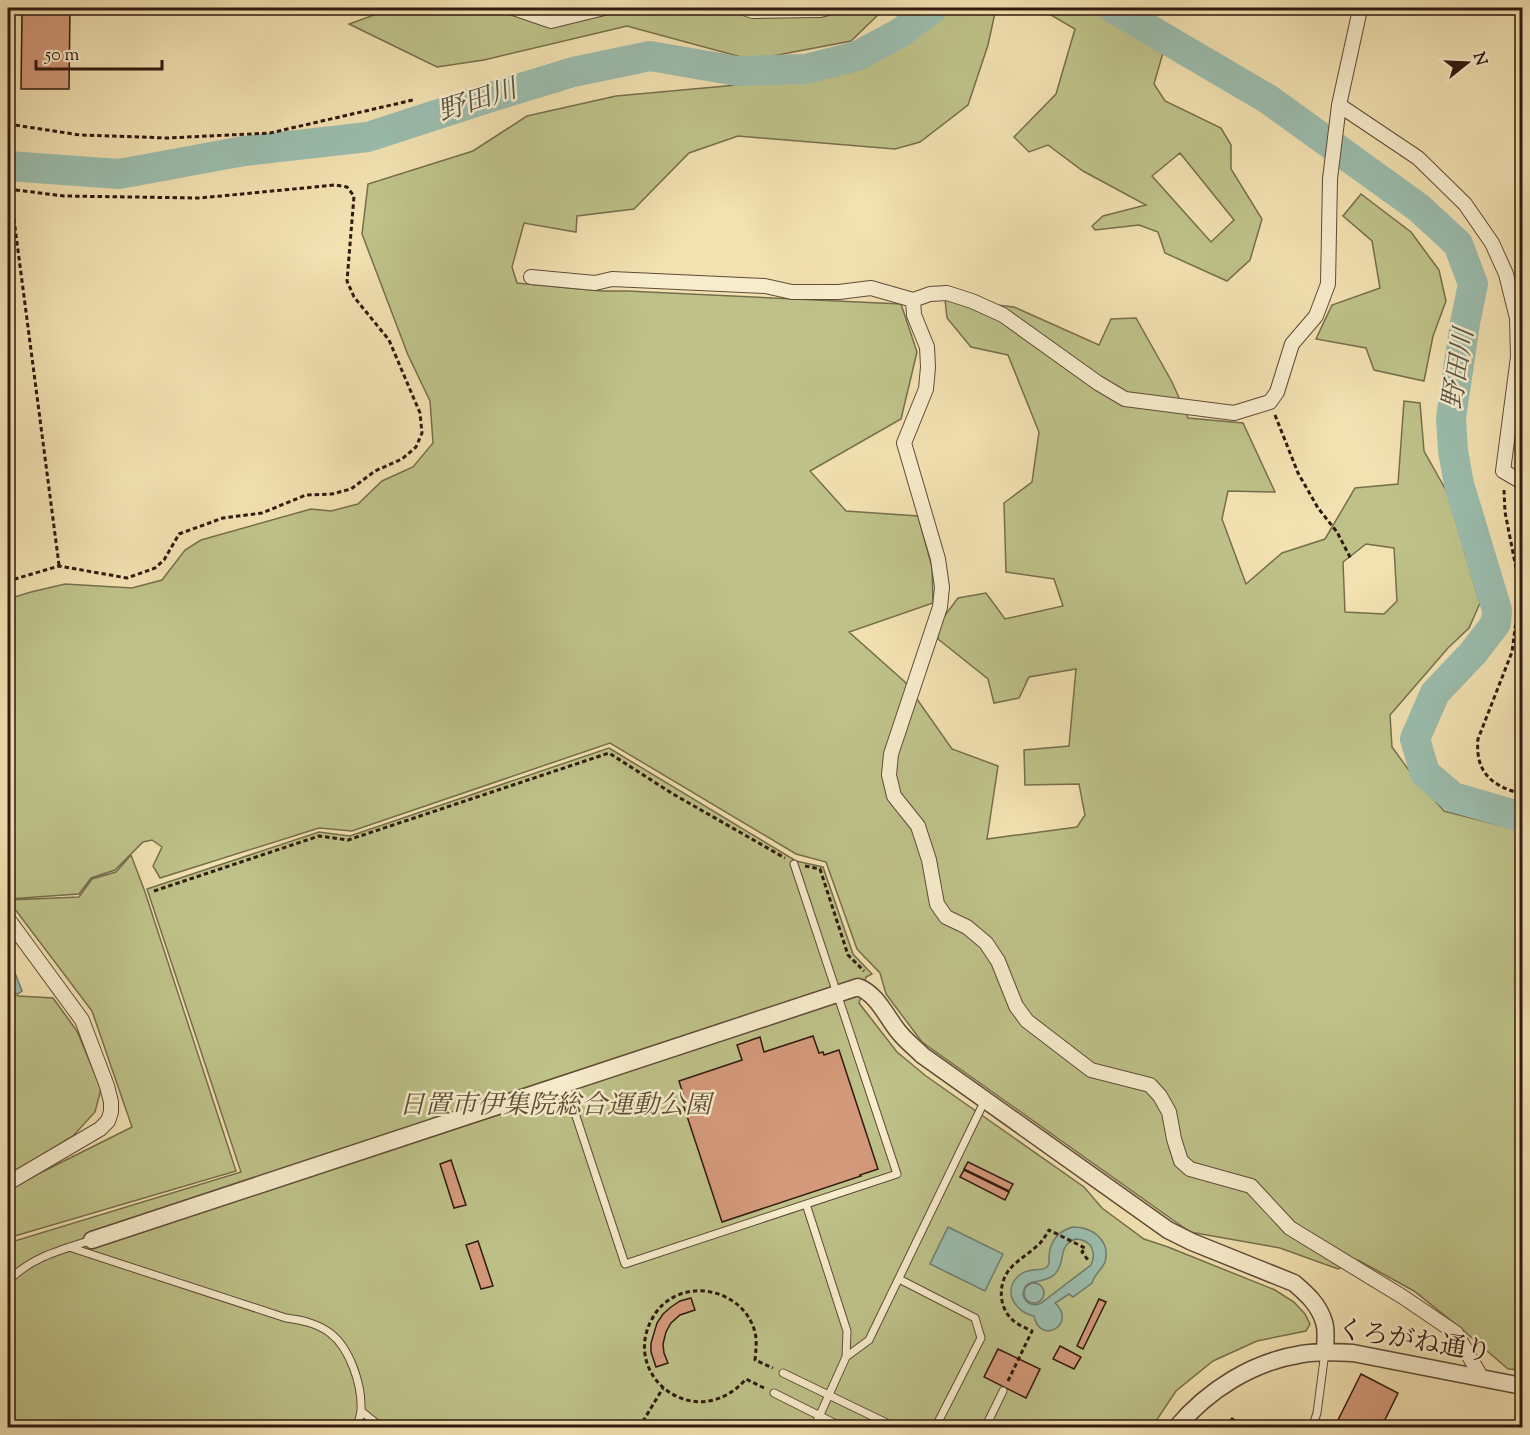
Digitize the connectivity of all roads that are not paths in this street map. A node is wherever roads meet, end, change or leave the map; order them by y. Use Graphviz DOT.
graph roads {
  1 [pos="513,8"];
  2 [pos="604,8"];
  3 [pos="744,8"];
  4 [pos="828,8"];
  5 [pos="1362,8"];
  6 [pos="1339,105"];
  7 [pos="531,277"];
  8 [pos="913,300"];
  9 [pos="1522,482"];
  10 [pos="794,864"];
  11 [pos="8,919"];
  12 [pos="837,993"];
  13 [pos="565,1083"];
  14 [pos="985,1100"];
  15 [pos="8,1183"];
  16 [pos="806,1204"];
  17 [pos="92,1239"];
  18 [pos="69,1247"];
  19 [pos="899,1279"];
  20 [pos="8,1281"];
  21 [pos="1325,1352"];
  22 [pos="846,1357"];
  23 [pos="783,1373"];
  24 [pos="1481,1377"];
  25 [pos="1522,1386"];
  26 [pos="1003,1391"];
  27 [pos="774,1393"];
  28 [pos="829,1395"];
  29 [pos="361,1411"];
  30 [pos="820,1416"];
  31 [pos="357,1428"];
  32 [pos="382,1428"];
  33 [pos="814,1428"];
  34 [pos="844,1428"];
  35 [pos="897,1428"];
  36 [pos="935,1428"];
  37 [pos="985,1428"];
  38 [pos="1176,1428"];
  39 [pos="1312,1428"];
  1 -- 2 [label="street"];
  3 -- 4 [label="street"];
  5 -- 6 [label="street"];
  6 -- 8 [label="street"];
  6 -- 9 [label="street"];
  7 -- 8 [label="street"];
  8 -- 24 [label="street"];
  10 -- 12 [label="lane"];
  11 -- 15 [label="street"];
  12 -- 13 [label="street"];
  12 -- 14 [label="street"];
  12 -- 16 [label="lane"];
  13 -- 16 [label="lane"];
  13 -- 17 [label="street"];
  14 -- 19 [label="lane"];
  14 -- 21 [label="street"];
  16 -- 22 [label="lane"];
  17 -- 18 [label="lane"];
  18 -- 20 [label="lane"];
  18 -- 29 [label="lane"];
  19 -- 22 [label="lane"];
  19 -- 36 [label="lane"];
  21 -- 24 [label="street, くろがね通り"];
  21 -- 38 [label="street, くろがね通り"];
  21 -- 39 [label="lane"];
  22 -- 28 [label="lane"];
  23 -- 28 [label="lane"];
  24 -- 25 [label="street, くろがね通り"];
  26 -- 37 [label="lane"];
  27 -- 30 [label="lane"];
  28 -- 30 [label="lane"];
  28 -- 35 [label="lane"];
  29 -- 31 [label="lane"];
  29 -- 32 [label="lane"];
  30 -- 33 [label="lane"];
  30 -- 34 [label="lane"];
}
